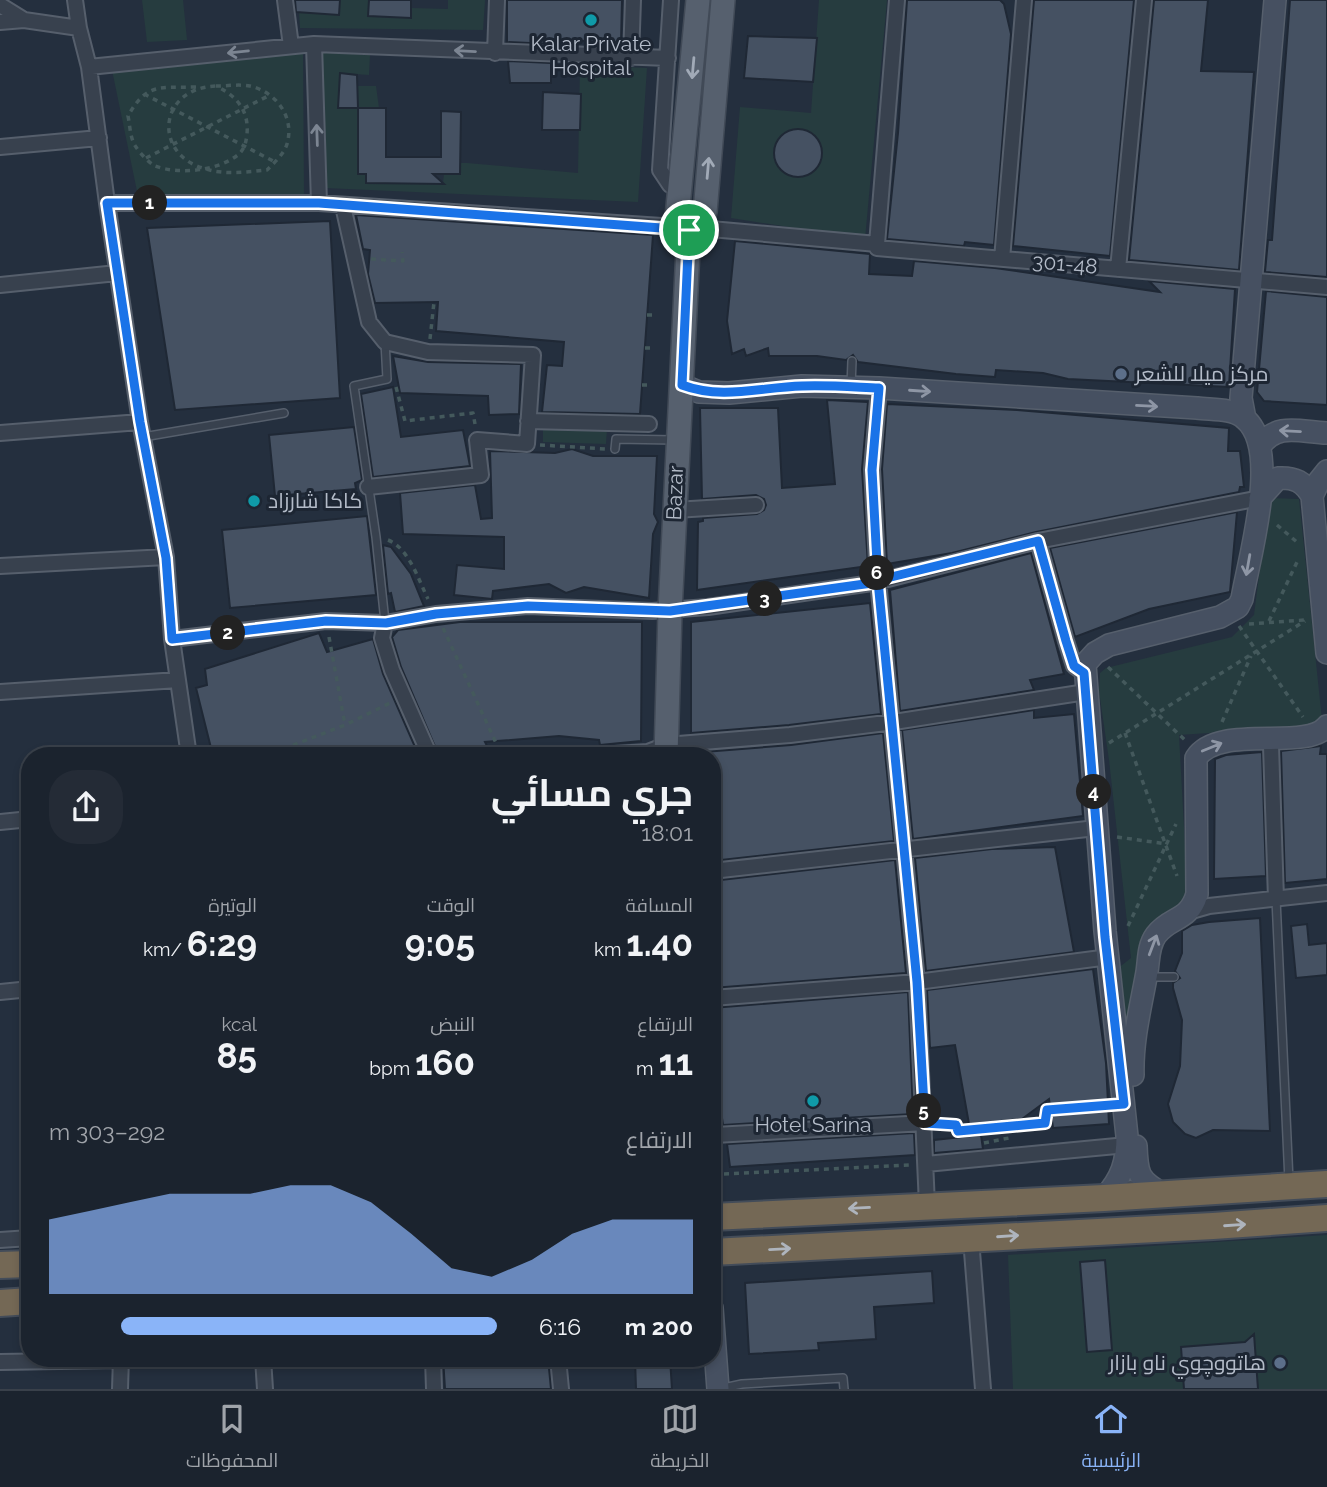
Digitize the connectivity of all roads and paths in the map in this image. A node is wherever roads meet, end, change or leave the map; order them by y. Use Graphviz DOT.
graph roads {
  1 [pos="75,0"];
  2 [pos="285,0"];
  3 [pos="497,0"];
  4 [pos="633,0"];
  5 [pos="671,0"];
  6 [pos="698,0"];
  7 [pos="723,0"];
  8 [pos="897,0"];
  9 [pos="1024,0"];
  10 [pos="1144,0"];
  11 [pos="1275,0"];
  12 [pos="0,5"];
  13 [pos="24,20"];
  14 [pos="0,22"];
  15 [pos="79,28"];
  16 [pos="314,44"];
  17 [pos="291,46"];
  18 [pos="495,53"];
  19 [pos="631,58"];
  20 [pos="667,58"];
  21 [pos="89,67"];
  22 [pos="216,86"];
  23 [pos="203,87"];
  24 [pos="144,94"];
  25 [pos="270,95"];
  26 [pos="243,107"];
  27 [pos="172,110"];
  28 [pos="208,127"];
  29 [pos="99,138"];
  30 [pos="246,145"];
  31 [pos="173,146"];
  32 [pos="0,147"];
  33 [pos="146,158"];
  34 [pos="275,162"];
  35 [pos="205,169"];
  36 [pos="681,190"];
  37 [pos="107,203"];
  38 [pos="319,203"];
  39 [pos="343,206"];
  40 [pos="689,230"];
  41 [pos="877,246"];
  42 [pos="402,252"];
  43 [pos="355,258"];
  44 [pos="1002,259"];
  45 [pos="1118,269"];
  46 [pos="117,273"];
  47 [pos="1253,280"];
  48 [pos="0,285"];
  49 [pos="1327,286"];
  50 [pos="434,302"];
  51 [pos="647,315"];
  52 [pos="655,315"];
  53 [pos="385,342"];
  54 [pos="645,348"];
  55 [pos="653,348"];
  56 [pos="428,352"];
  57 [pos="852,361"];
  58 [pos="387,379"];
  59 [pos="642,385"];
  60 [pos="651,385"];
  61 [pos="682,385"];
  62 [pos="851,387"];
  63 [pos="879,388"];
  64 [pos="284,413"];
  65 [pos="1245,419"];
  66 [pos="528,421"];
  67 [pos="649,424"];
  68 [pos="141,430"];
  69 [pos="0,433"];
  70 [pos="1327,433"];
  71 [pos="477,440"];
  72 [pos="678,440"];
  73 [pos="527,444"];
  74 [pos="615,449"];
  75 [pos="1261,451"];
  76 [pos="1327,470"];
  77 [pos="368,487"];
  78 [pos="1312,496"];
  79 [pos="1260,498"];
  80 [pos="756,505"];
  81 [pos="675,510"];
  82 [pos="1276,524"];
  83 [pos="376,537"];
  84 [pos="1038,541"];
  85 [pos="1304,548"];
  86 [pos="166,558"];
  87 [pos="1298,560"];
  88 [pos="0,566"];
  89 [pos="878,581"];
  90 [pos="1325,598"];
  91 [pos="670,611"];
  92 [pos="436,614"];
  93 [pos="326,621"];
  94 [pos="1269,621"];
  95 [pos="386,623"];
  96 [pos="172,639"];
  97 [pos="1254,652"];
  98 [pos="1327,653"];
  99 [pos="1108,667"];
  100 [pos="178,680"];
  101 [pos="1085,682"];
  102 [pos="0,692"];
  103 [pos="402,697"];
  104 [pos="1158,713"];
  105 [pos="894,722"];
  106 [pos="345,725"];
  107 [pos="1217,731"];
  108 [pos="1324,732"];
  109 [pos="1125,733"];
  110 [pos="1266,738"];
  111 [pos="1107,744"];
  112 [pos="187,747"];
  113 [pos="288,747"];
  114 [pos="426,747"];
  115 [pos="498,747"];
  116 [pos="666,747"];
  117 [pos="697,747"];
  118 [pos="1199,754"];
  119 [pos="21,820"];
  120 [pos="1178,821"];
  121 [pos="0,822"];
  122 [pos="1106,832"];
  123 [pos="1167,844"];
  124 [pos="903,849"];
  125 [pos="721,870"];
  126 [pos="1177,878"];
  127 [pos="1327,893"];
  128 [pos="1276,899"];
  129 [pos="1188,912"];
  130 [pos="1128,926"];
  131 [pos="1109,957"];
  132 [pos="1146,977"];
  133 [pos="1174,977"];
  134 [pos="917,982"];
  135 [pos="21,990"];
  136 [pos="0,992"];
  137 [pos="721,997"];
  138 [pos="1127,1033"];
  139 [pos="1124,1104"];
  140 [pos="925,1123"];
  141 [pos="721,1135"];
  142 [pos="1127,1145"];
  143 [pos="926,1164"];
  144 [pos="724,1174"];
  145 [pos="1327,1184"];
  146 [pos="1289,1187"];
  147 [pos="1163,1195"];
  148 [pos="1104,1198"];
  149 [pos="927,1205"];
  150 [pos="721,1216"];
  151 [pos="1327,1217"];
  152 [pos="21,1239"];
  153 [pos="971,1239"];
  154 [pos="0,1240"];
  155 [pos="721,1252"];
  156 [pos="21,1264"];
  157 [pos="0,1265"];
  158 [pos="21,1302"];
  159 [pos="0,1303"];
  160 [pos="21,1361"];
  161 [pos="0,1362"];
  162 [pos="121,1367"];
  163 [pos="264,1367"];
  164 [pos="433,1367"];
  165 [pos="559,1367"];
  166 [pos="717,1367"];
  167 [pos="120,1389"];
  168 [pos="265,1389"];
  169 [pos="434,1389"];
  170 [pos="561,1389"];
  171 [pos="719,1389"];
  172 [pos="844,1389"];
  173 [pos="983,1389"];
  1 -- 15 [label="street"];
  2 -- 17 [label="street"];
  3 -- 18 [label="street"];
  4 -- 19 [label="street"];
  5 -- 20 [label="street"];
  6 -- 36 [label="main road, one-way"];
  40 -- 7 [label="main road, one-way"];
  8 -- 41 [label="street"];
  9 -- 44 [label="street"];
  10 -- 45 [label="street"];
  11 -- 47 [label="street"];
  12 -- 13 [label="street"];
  13 -- 14 [label="street"];
  13 -- 15 [label="street"];
  15 -- 21 [label="street"];
  16 -- 17 [label="street"];
  18 -- 16 [label="street, one-way"];
  38 -- 16 [label="street, one-way"];
  17 -- 21 [label="street, one-way"];
  18 -- 19 [label="street"];
  19 -- 20 [label="street"];
  20 -- 36 [label="street"];
  21 -- 29 [label="street"];
  22 -- 23 [label="path"];
  22 -- 25 [label="path"];
  22 -- 26 [label="path"];
  23 -- 24 [label="path"];
  23 -- 27 [label="path"];
  24 -- 27 [label="path"];
  24 -- 33 [label="path"];
  25 -- 26 [label="path"];
  25 -- 34 [label="path"];
  26 -- 28 [label="path"];
  26 -- 30 [label="path"];
  27 -- 28 [label="path"];
  27 -- 31 [label="path"];
  28 -- 30 [label="path"];
  28 -- 31 [label="path"];
  29 -- 32 [label="street"];
  29 -- 37 [label="street"];
  30 -- 34 [label="path"];
  30 -- 35 [label="path"];
  31 -- 33 [label="path"];
  31 -- 35 [label="path"];
  33 -- 35 [label="path"];
  34 -- 35 [label="path"];
  36 -- 40 [label="main road"];
  37 -- 38 [label="street, 301-48"];
  37 -- 46 [label="street"];
  38 -- 39 [label="street, 301-48"];
  39 -- 40 [label="street, 301-48"];
  39 -- 43 [label="street"];
  40 -- 41 [label="street, 301-48"];
  40 -- 61 [label="main road, Bazar"];
  41 -- 44 [label="street, 301-48"];
  42 -- 43 [label="path"];
  43 -- 53 [label="street"];
  44 -- 45 [label="street, 301-48"];
  45 -- 47 [label="street, 301-48"];
  46 -- 48 [label="street"];
  46 -- 68 [label="street"];
  47 -- 49 [label="street, 301-48"];
  47 -- 65 [label="street"];
  50 -- 56 [label="path"];
  51 -- 52 [label="path"];
  53 -- 56 [label="street"];
  53 -- 58 [label="lane"];
  54 -- 55 [label="path"];
  56 -- 66 [label="street"];
  57 -- 62 [label="lane"];
  58 -- 71 [label="path"];
  58 -- 77 [label="lane"];
  59 -- 60 [label="path"];
  61 -- 62 [label="street"];
  61 -- 72 [label="main road, Bazar"];
  62 -- 63 [label="street"];
  63 -- 65 [label="street, one-way"];
  63 -- 89 [label="street"];
  64 -- 68 [label="lane"];
  65 -- 75 [label="street"];
  66 -- 67 [label="street"];
  66 -- 73 [label="street"];
  68 -- 69 [label="street"];
  68 -- 86 [label="street"];
  70 -- 75 [label="street, one-way"];
  71 -- 73 [label="street"];
  71 -- 77 [label="street"];
  72 -- 74 [label="lane"];
  72 -- 81 [label="main road, Bazar"];
  73 -- 74 [label="path"];
  75 -- 76 [label="street"];
  75 -- 79 [label="street"];
  76 -- 78 [label="street"];
  77 -- 83 [label="lane"];
  78 -- 79 [label="street"];
  78 -- 90 [label="street"];
  79 -- 84 [label="street"];
  79 -- 101 [label="street, one-way"];
  80 -- 81 [label="street"];
  81 -- 91 [label="main road, Bazar"];
  82 -- 85 [label="path"];
  83 -- 92 [label="path"];
  83 -- 95 [label="lane"];
  84 -- 89 [label="street"];
  84 -- 101 [label="street"];
  86 -- 88 [label="street"];
  86 -- 96 [label="street"];
  87 -- 94 [label="path"];
  89 -- 91 [label="street"];
  89 -- 105 [label="street"];
  90 -- 98 [label="street"];
  91 -- 92 [label="street"];
  91 -- 116 [label="main road, Bazar"];
  92 -- 95 [label="street"];
  92 -- 115 [label="path"];
  93 -- 95 [label="street"];
  93 -- 96 [label="street"];
  93 -- 106 [label="path"];
  94 -- 97 [label="path"];
  94 -- 97 [label="path"];
  95 -- 103 [label="street"];
  96 -- 100 [label="street"];
  97 -- 104 [label="path"];
  97 -- 107 [label="path"];
  97 -- 108 [label="path"];
  99 -- 104 [label="path"];
  100 -- 102 [label="street"];
  100 -- 112 [label="street"];
  101 -- 105 [label="street"];
  101 -- 122 [label="street"];
  103 -- 106 [label="path"];
  103 -- 114 [label="street"];
  104 -- 109 [label="path"];
  104 -- 118 [label="path"];
  105 -- 117 [label="street"];
  105 -- 124 [label="street"];
  106 -- 113 [label="path"];
  108 -- 110 [label="street"];
  109 -- 111 [label="path"];
  109 -- 123 [label="path"];
  118 -- 110 [label="street, one-way"];
  110 -- 128 [label="street"];
  118 -- 129 [label="street"];
  119 -- 121 [label="street"];
  120 -- 123 [label="path"];
  122 -- 123 [label="path"];
  122 -- 124 [label="street"];
  122 -- 131 [label="street"];
  123 -- 126 [label="path"];
  123 -- 130 [label="path"];
  124 -- 125 [label="street"];
  124 -- 134 [label="street"];
  127 -- 128 [label="street"];
  128 -- 129 [label="street"];
  128 -- 146 [label="lane"];
  132 -- 129 [label="street, one-way"];
  131 -- 134 [label="street"];
  131 -- 138 [label="street"];
  132 -- 133 [label="lane"];
  132 -- 138 [label="street"];
  134 -- 137 [label="street"];
  134 -- 140 [label="street"];
  135 -- 136 [label="street"];
  138 -- 139 [label="street"];
  138 -- 147 [label="street"];
  139 -- 140 [label="path"];
  139 -- 142 [label="street"];
  140 -- 141 [label="street"];
  140 -- 143 [label="street"];
  142 -- 143 [label="street"];
  142 -- 148 [label="street"];
  143 -- 144 [label="path"];
  143 -- 149 [label="street"];
  145 -- 146 [label="highway"];
  146 -- 147 [label="highway"];
  147 -- 148 [label="highway"];
  148 -- 149 [label="highway"];
  149 -- 150 [label="highway, one-way"];
  153 -- 151 [label="highway, one-way"];
  152 -- 154 [label="street"];
  155 -- 153 [label="highway, one-way"];
  153 -- 173 [label="street"];
  156 -- 157 [label="highway"];
  158 -- 159 [label="highway"];
  160 -- 161 [label="street"];
  162 -- 167 [label="street"];
  163 -- 168 [label="street"];
  164 -- 169 [label="street"];
  165 -- 170 [label="street"];
  166 -- 171 [label="street"];
  171 -- 172 [label="lane"];
}
